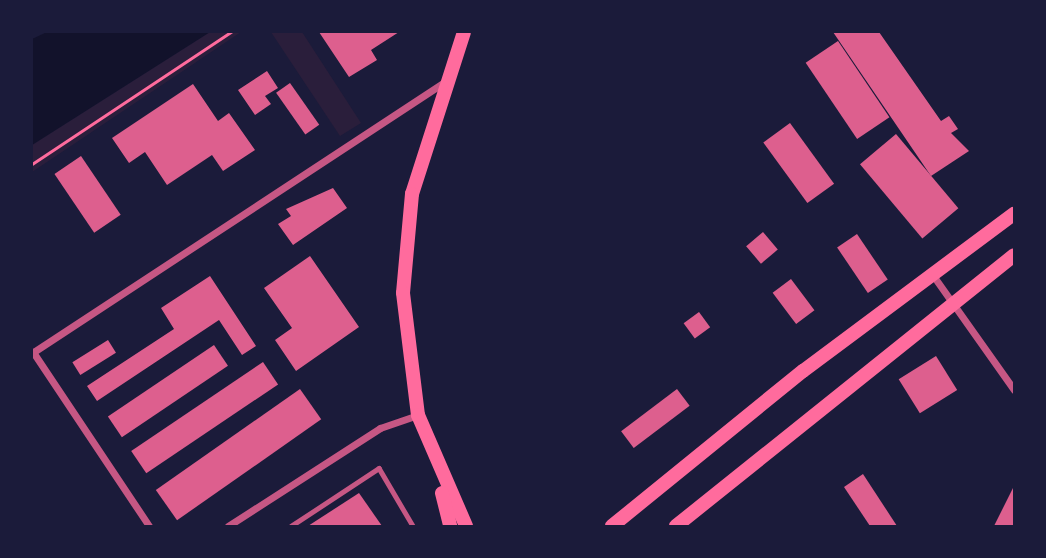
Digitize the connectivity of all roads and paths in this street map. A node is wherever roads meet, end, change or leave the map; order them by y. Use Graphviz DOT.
graph roads {
  1 [pos="231,32"];
  2 [pos="464,32"];
  3 [pos="446,82"];
  4 [pos="32,164"];
  5 [pos="1014,215"];
  6 [pos="1014,255"];
  7 [pos="932,274"];
  8 [pos="953,300"];
  9 [pos="32,353"];
  10 [pos="1014,390"];
  11 [pos="418,415"];
  12 [pos="459,523"];
  13 [pos="613,525"];
  14 [pos="149,527"];
  15 [pos="228,527"];
  16 [pos="291,527"];
  17 [pos="413,527"];
  18 [pos="475,527"];
  19 [pos="676,527"];
  1 -- 4 [label="path"];
  2 -- 3 [label="main road"];
  3 -- 9 [label="street"];
  3 -- 11 [label="main road"];
  5 -- 7 [label="main road"];
  6 -- 8 [label="main road"];
  7 -- 8 [label="street"];
  7 -- 13 [label="main road"];
  8 -- 10 [label="street"];
  8 -- 19 [label="main road"];
  9 -- 14 [label="street"];
  11 -- 12 [label="main road"];
  11 -- 15 [label="street"];
  12 -- 18 [label="main road"];
  16 -- 17 [label="lane"];
}
